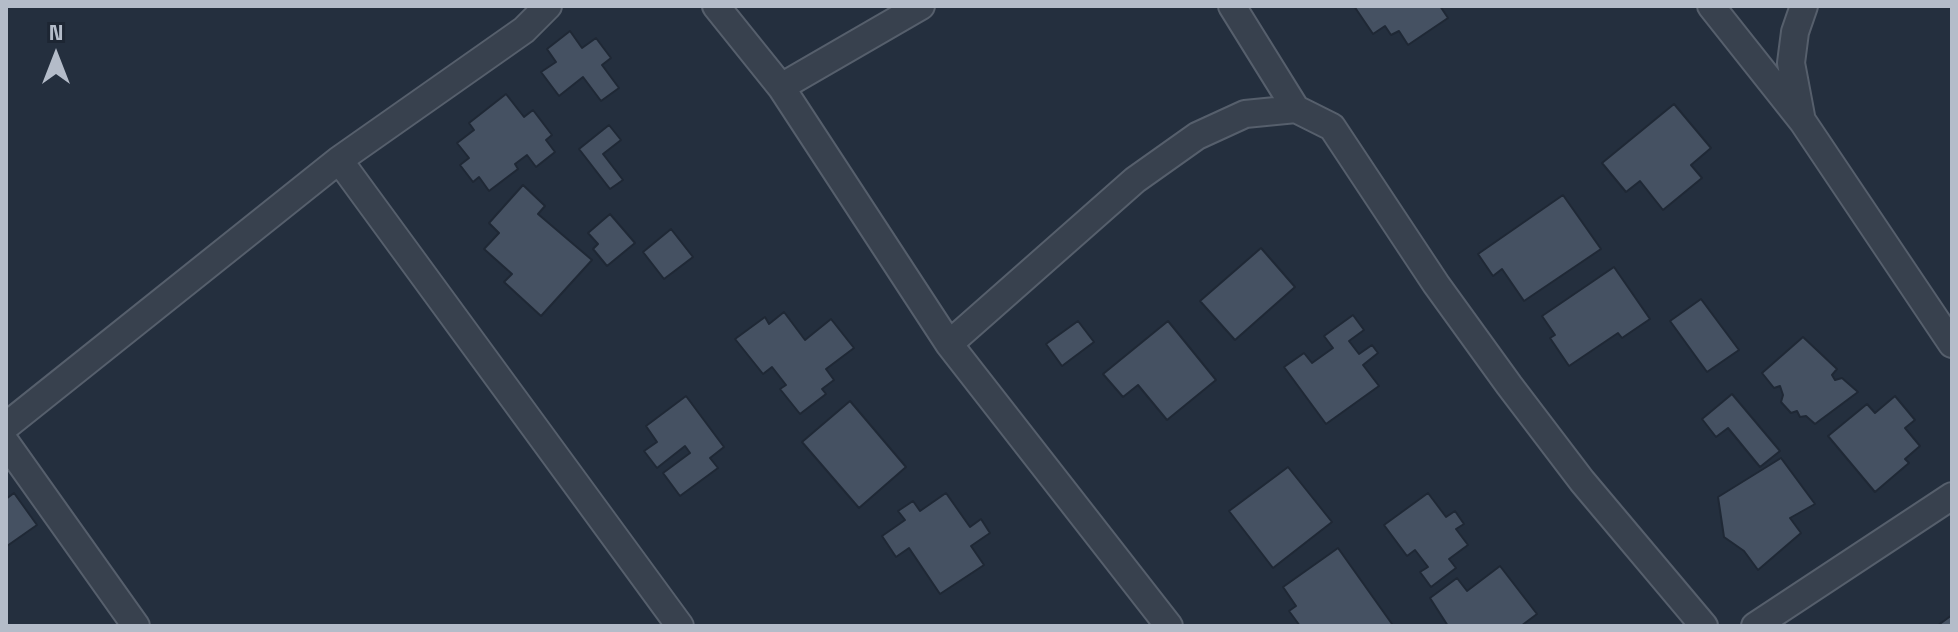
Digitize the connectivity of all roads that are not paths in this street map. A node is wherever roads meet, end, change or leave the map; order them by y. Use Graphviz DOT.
graph roads {
  1 [pos="548,6"];
  2 [pos="716,6"];
  3 [pos="921,6"];
  4 [pos="1232,6"];
  5 [pos="1711,6"];
  6 [pos="1804,6"];
  7 [pos="781,87"];
  8 [pos="1296,109"];
  9 [pos="1803,122"];
  10 [pos="339,160"];
  11 [pos="1950,335"];
  12 [pos="949,344"];
  13 [pos="6,426"];
  14 [pos="6,443"];
  15 [pos="1952,496"];
  16 [pos="136,626"];
  17 [pos="680,626"];
  18 [pos="1169,626"];
  19 [pos="1704,626"];
  20 [pos="1755,626"];
  1 -- 10 [label="street"];
  2 -- 7 [label="street"];
  3 -- 7 [label="street"];
  4 -- 8 [label="street"];
  5 -- 9 [label="street"];
  6 -- 9 [label="street"];
  7 -- 12 [label="street"];
  8 -- 12 [label="street"];
  8 -- 19 [label="street"];
  9 -- 11 [label="street"];
  10 -- 13 [label="street"];
  10 -- 17 [label="street"];
  12 -- 18 [label="street"];
  14 -- 16 [label="street"];
  15 -- 20 [label="street"];
}
